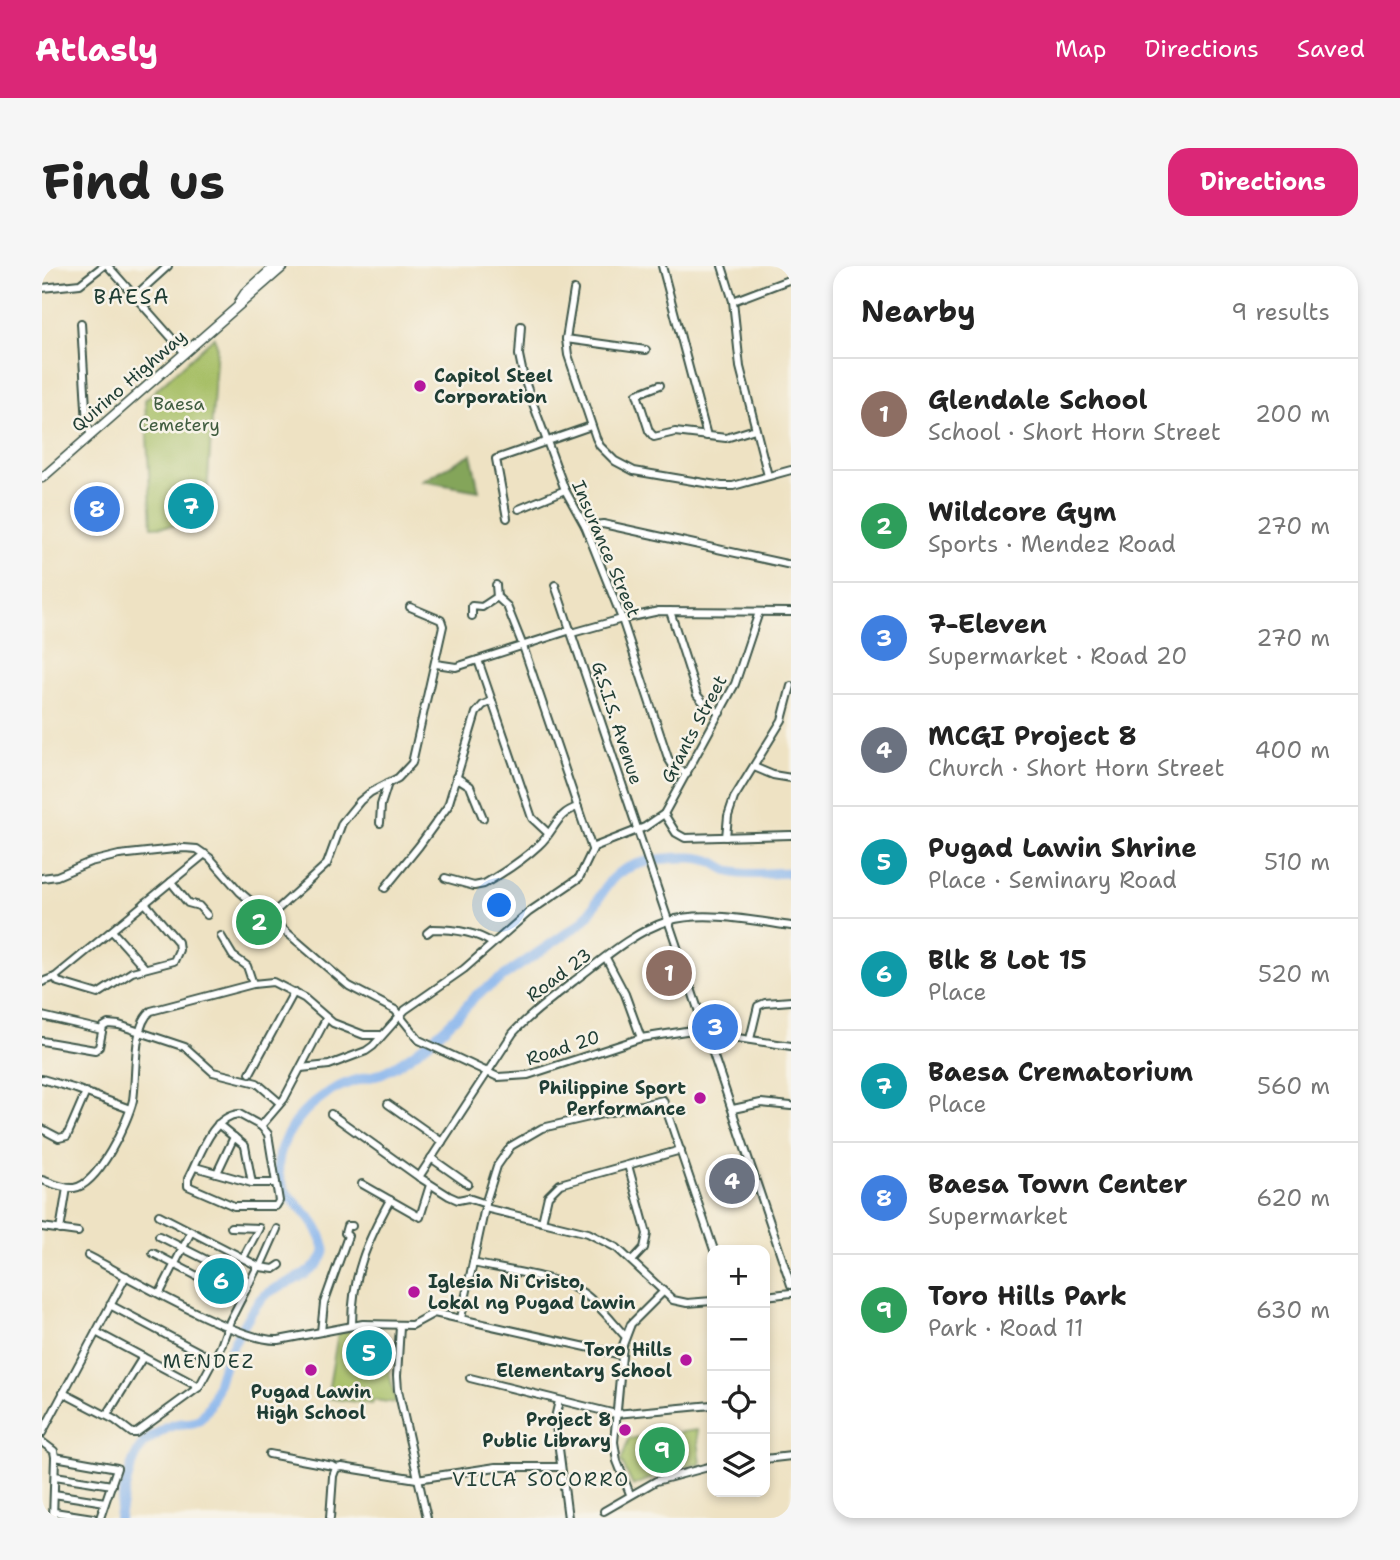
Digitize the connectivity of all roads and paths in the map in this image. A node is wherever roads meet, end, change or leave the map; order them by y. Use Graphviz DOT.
graph roads {
  1 [pos="105,266"];
  2 [pos="168,266"];
  3 [pos="275,266"];
  4 [pos="284,266"];
  5 [pos="662,266"];
  6 [pos="722,266"];
  7 [pos="791,279"];
  8 [pos="42,288"];
  9 [pos="574,290"];
  10 [pos="135,296"];
  11 [pos="733,301"];
  12 [pos="235,307"];
  13 [pos="81,323"];
  14 [pos="521,326"];
  15 [pos="566,340"];
  16 [pos="646,351"];
  17 [pos="185,353"];
  18 [pos="660,386"];
  19 [pos="591,426"];
  20 [pos="755,429"];
  21 [pos="91,435"];
  22 [pos="707,436"];
  23 [pos="548,441"];
  24 [pos="791,470"];
  25 [pos="768,476"];
  26 [pos="42,478"];
  27 [pos="565,490"];
  28 [pos="519,509"];
  29 [pos="506,518"];
  30 [pos="584,526"];
  31 [pos="791,565"];
  32 [pos="496,585"];
  33 [pos="555,585"];
  34 [pos="497,597"];
  35 [pos="410,607"];
  36 [pos="670,611"];
  37 [pos="759,612"];
  38 [pos="791,612"];
  39 [pos="472,616"];
  40 [pos="622,619"];
  41 [pos="572,631"];
  42 [pos="523,646"];
  43 [pos="478,660"];
  44 [pos="436,664"];
  45 [pos="791,686"];
  46 [pos="492,701"];
  47 [pos="720,713"];
  48 [pos="787,715"];
  49 [pos="754,767"];
  50 [pos="687,774"];
  51 [pos="456,777"];
  52 [pos="791,778"];
  53 [pos="388,783"];
  54 [pos="578,807"];
  55 [pos="664,814"];
  56 [pos="484,818"];
  57 [pos="380,823"];
  58 [pos="638,830"];
  59 [pos="548,833"];
  60 [pos="791,835"];
  61 [pos="726,837"];
  62 [pos="592,849"];
  63 [pos="205,854"];
  64 [pos="445,877"];
  65 [pos="42,878"];
  66 [pos="171,882"];
  67 [pos="384,888"];
  68 [pos="145,903"];
  69 [pos="206,915"];
  70 [pos="269,917"];
  71 [pos="669,920"];
  72 [pos="791,926"];
  73 [pos="429,929"];
  74 [pos="112,931"];
  75 [pos="221,936"];
  76 [pos="492,943"];
  77 [pos="606,958"];
  78 [pos="145,968"];
  79 [pos="55,977"];
  80 [pos="42,982"];
  81 [pos="253,984"];
  82 [pos="293,992"];
  83 [pos="791,1001"];
  84 [pos="42,1016"];
  85 [pos="399,1016"];
  86 [pos="326,1019"];
  87 [pos="705,1028"];
  88 [pos="102,1030"];
  89 [pos="140,1032"];
  90 [pos="383,1034"];
  91 [pos="364,1035"];
  92 [pos="708,1037"];
  93 [pos="641,1038"];
  94 [pos="750,1039"];
  95 [pos="42,1041"];
  96 [pos="791,1046"];
  97 [pos="367,1050"];
  98 [pos="301,1068"];
  99 [pos="250,1073"];
  100 [pos="486,1073"];
  101 [pos="42,1079"];
  102 [pos="86,1092"];
  103 [pos="280,1103"];
  104 [pos="388,1104"];
  105 [pos="791,1105"];
  106 [pos="130,1109"];
  107 [pos="733,1109"];
  108 [pos="331,1114"];
  109 [pos="218,1124"];
  110 [pos="261,1126"];
  111 [pos="42,1129"];
  112 [pos="234,1137"];
  113 [pos="442,1142"];
  114 [pos="681,1150"];
  115 [pos="431,1158"];
  116 [pos="628,1165"];
  117 [pos="195,1167"];
  118 [pos="217,1173"];
  119 [pos="419,1177"];
  120 [pos="42,1180"];
  121 [pos="252,1182"];
  122 [pos="276,1183"];
  123 [pos="362,1184"];
  124 [pos="468,1184"];
  125 [pos="430,1185"];
  126 [pos="67,1188"];
  127 [pos="390,1200"];
  128 [pos="485,1206"];
  129 [pos="159,1215"];
  130 [pos="542,1222"];
  131 [pos="352,1226"];
  132 [pos="42,1227"];
  133 [pos="232,1227"];
  134 [pos="277,1228"];
  135 [pos="60,1230"];
  136 [pos="78,1232"];
  137 [pos="191,1232"];
  138 [pos="159,1236"];
  139 [pos="712,1245"];
  140 [pos="183,1248"];
  141 [pos="153,1254"];
  142 [pos="88,1256"];
  143 [pos="243,1258"];
  144 [pos="632,1261"];
  145 [pos="473,1263"];
  146 [pos="174,1264"];
  147 [pos="280,1265"];
  148 [pos="259,1266"];
  149 [pos="126,1276"];
  150 [pos="250,1282"];
  151 [pos="791,1285"];
  152 [pos="663,1292"];
  153 [pos="160,1293"];
  154 [pos="791,1293"];
  155 [pos="770,1295"];
  156 [pos="241,1299"];
  157 [pos="707,1301"];
  158 [pos="110,1305"];
  159 [pos="461,1318"];
  160 [pos="352,1325"];
  161 [pos="400,1326"];
  162 [pos="231,1328"];
  163 [pos="96,1332"];
  164 [pos="321,1332"];
  165 [pos="625,1336"];
  166 [pos="622,1355"];
  167 [pos="142,1357"];
  168 [pos="214,1360"];
  169 [pos="470,1378"];
  170 [pos="199,1387"];
  171 [pos="63,1393"];
  172 [pos="559,1401"];
  173 [pos="707,1405"];
  174 [pos="616,1414"];
  175 [pos="107,1415"];
  176 [pos="42,1433"];
  177 [pos="42,1442"];
  178 [pos="269,1454"];
  179 [pos="791,1456"];
  180 [pos="55,1457"];
  181 [pos="770,1458"];
  182 [pos="561,1466"];
  183 [pos="707,1467"];
  184 [pos="336,1468"];
  185 [pos="55,1476"];
  186 [pos="417,1479"];
  187 [pos="112,1485"];
  188 [pos="54,1494"];
  189 [pos="630,1494"];
  190 [pos="105,1502"];
  191 [pos="604,1511"];
  192 [pos="54,1515"];
  193 [pos="93,1518"];
  194 [pos="100,1518"];
  195 [pos="330,1518"];
  196 [pos="427,1518"];
  197 [pos="568,1518"];
  1 -- 8 [label="street"];
  1 -- 10 [label="street"];
  2 -- 10 [label="street"];
  3 -- 12 [label="main road, Quirino Highway"];
  4 -- 12 [label="main road, Quirino Highway"];
  5 -- 22 [label="street"];
  6 -- 11 [label="street"];
  7 -- 11 [label="street"];
  9 -- 15 [label="street"];
  10 -- 17 [label="street"];
  11 -- 20 [label="street"];
  12 -- 17 [label="main road, Quirino Highway"];
  13 -- 21 [label="street"];
  14 -- 23 [label="street, Insurance Street"];
  15 -- 16 [label="street"];
  15 -- 19 [label="street"];
  17 -- 21 [label="main road, Quirino Highway"];
  18 -- 22 [label="street"];
  19 -- 23 [label="street"];
  19 -- 25 [label="street"];
  20 -- 22 [label="street"];
  20 -- 25 [label="street"];
  21 -- 26 [label="main road, Quirino Highway"];
  23 -- 27 [label="street, Insurance Street"];
  23 -- 29 [label="street"];
  24 -- 25 [label="street"];
  27 -- 28 [label="street"];
  27 -- 30 [label="street, Insurance Street"];
  30 -- 31 [label="street"];
  30 -- 40 [label="street, Insurance Street"];
  32 -- 34 [label="street"];
  33 -- 41 [label="street, G.S.I.S. Avenue"];
  34 -- 39 [label="street"];
  34 -- 42 [label="street"];
  35 -- 44 [label="street"];
  36 -- 37 [label="street"];
  36 -- 40 [label="street"];
  36 -- 47 [label="street"];
  37 -- 38 [label="street"];
  37 -- 47 [label="street, Grants Street"];
  40 -- 41 [label="street"];
  40 -- 50 [label="street, Insurance Street"];
  41 -- 42 [label="street"];
  41 -- 58 [label="street, G.S.I.S. Avenue"];
  42 -- 43 [label="street"];
  42 -- 54 [label="street"];
  43 -- 44 [label="street"];
  43 -- 46 [label="street"];
  44 -- 53 [label="street"];
  45 -- 48 [label="street"];
  46 -- 51 [label="street"];
  46 -- 59 [label="street"];
  47 -- 50 [label="street, Grants Street"];
  48 -- 49 [label="street"];
  49 -- 52 [label="street"];
  49 -- 61 [label="street"];
  50 -- 55 [label="street, Grants Street"];
  51 -- 56 [label="street"];
  51 -- 67 [label="street"];
  53 -- 57 [label="street"];
  53 -- 70 [label="street"];
  54 -- 59 [label="street"];
  54 -- 62 [label="street"];
  55 -- 58 [label="street, Grants Street"];
  55 -- 61 [label="street"];
  58 -- 62 [label="street, Grants Street"];
  58 -- 71 [label="street, G.S.I.S. Avenue"];
  59 -- 64 [label="street"];
  60 -- 61 [label="street"];
  62 -- 76 [label="street"];
  63 -- 65 [label="street"];
  63 -- 66 [label="street"];
  63 -- 70 [label="street"];
  66 -- 68 [label="street"];
  66 -- 69 [label="street"];
  68 -- 74 [label="street"];
  68 -- 78 [label="street"];
  70 -- 85 [label="street"];
  71 -- 72 [label="street, Road 23"];
  71 -- 77 [label="street, Road 23"];
  71 -- 87 [label="street, G.S.I.S. Avenue"];
  73 -- 76 [label="street"];
  74 -- 78 [label="street"];
  74 -- 79 [label="street"];
  75 -- 81 [label="street"];
  76 -- 85 [label="street"];
  77 -- 93 [label="street"];
  77 -- 100 [label="street, Road 23"];
  78 -- 79 [label="street"];
  79 -- 80 [label="street"];
  81 -- 82 [label="street"];
  81 -- 89 [label="street"];
  82 -- 86 [label="street"];
  82 -- 99 [label="street"];
  83 -- 94 [label="street"];
  84 -- 88 [label="street"];
  85 -- 90 [label="street"];
  85 -- 100 [label="street, Road 20"];
  86 -- 91 [label="street"];
  86 -- 98 [label="street"];
  87 -- 92 [label="street, G.S.I.S. Avenue"];
  87 -- 93 [label="street, Road 20"];
  88 -- 89 [label="street"];
  88 -- 95 [label="street"];
  89 -- 103 [label="street"];
  89 -- 106 [label="street"];
  90 -- 91 [label="street"];
  90 -- 97 [label="street"];
  91 -- 97 [label="street"];
  92 -- 94 [label="street"];
  92 -- 107 [label="street, G.S.I.S. Avenue"];
  93 -- 100 [label="street, Road 20"];
  94 -- 96 [label="street"];
  97 -- 98 [label="street"];
  98 -- 103 [label="street"];
  100 -- 113 [label="street, Road 23"];
  101 -- 102 [label="street"];
  102 -- 106 [label="street"];
  102 -- 111 [label="street"];
  103 -- 110 [label="street"];
  104 -- 113 [label="street"];
  105 -- 107 [label="street"];
  106 -- 126 [label="street"];
  107 -- 151 [label="street, G.S.I.S. Avenue"];
  108 -- 119 [label="street"];
  109 -- 110 [label="street"];
  109 -- 112 [label="street"];
  109 -- 117 [label="street"];
  110 -- 122 [label="street"];
  112 -- 118 [label="street"];
  112 -- 121 [label="street"];
  113 -- 115 [label="street, Road 23"];
  114 -- 116 [label="street"];
  114 -- 128 [label="street"];
  114 -- 139 [label="street"];
  115 -- 119 [label="street, Road 23"];
  115 -- 124 [label="street"];
  116 -- 130 [label="street"];
  116 -- 144 [label="street"];
  117 -- 118 [label="street"];
  117 -- 122 [label="street"];
  118 -- 121 [label="street"];
  119 -- 125 [label="street"];
  120 -- 126 [label="street"];
  121 -- 122 [label="street"];
  123 -- 127 [label="street"];
  125 -- 127 [label="street"];
  125 -- 128 [label="street"];
  126 -- 135 [label="street"];
  127 -- 160 [label="street"];
  128 -- 130 [label="street"];
  128 -- 145 [label="street"];
  129 -- 137 [label="street"];
  130 -- 144 [label="street"];
  131 -- 164 [label="street"];
  132 -- 135 [label="street"];
  133 -- 143 [label="street"];
  134 -- 148 [label="street"];
  135 -- 136 [label="street"];
  137 -- 140 [label="street"];
  137 -- 143 [label="street"];
  138 -- 140 [label="street"];
  140 -- 146 [label="street"];
  140 -- 150 [label="street"];
  141 -- 146 [label="street"];
  142 -- 149 [label="street"];
  143 -- 148 [label="street"];
  144 -- 152 [label="street"];
  145 -- 159 [label="street"];
  145 -- 165 [label="street"];
  146 -- 153 [label="street"];
  146 -- 156 [label="street"];
  147 -- 148 [label="street"];
  148 -- 150 [label="street"];
  149 -- 153 [label="street"];
  149 -- 158 [label="street"];
  150 -- 156 [label="street"];
  152 -- 157 [label="street"];
  152 -- 165 [label="street"];
  153 -- 162 [label="street"];
  154 -- 155 [label="street"];
  156 -- 162 [label="street"];
  158 -- 163 [label="street"];
  158 -- 168 [label="street"];
  159 -- 161 [label="street"];
  159 -- 166 [label="street"];
  160 -- 161 [label="street"];
  160 -- 164 [label="street"];
  161 -- 186 [label="street"];
  162 -- 164 [label="street"];
  162 -- 168 [label="street"];
  163 -- 167 [label="street"];
  163 -- 171 [label="street"];
  165 -- 166 [label="street"];
  166 -- 174 [label="street"];
  167 -- 170 [label="street"];
  167 -- 175 [label="street"];
  168 -- 170 [label="street"];
  169 -- 172 [label="street"];
  170 -- 175 [label="street"];
  171 -- 175 [label="street"];
  171 -- 176 [label="street"];
  172 -- 174 [label="street"];
  172 -- 182 [label="street"];
  173 -- 174 [label="street"];
  174 -- 189 [label="street"];
  177 -- 180 [label="street"];
  178 -- 184 [label="street"];
  179 -- 181 [label="street"];
  180 -- 185 [label="street"];
  180 -- 187 [label="street"];
  182 -- 186 [label="street"];
  182 -- 197 [label="street"];
  183 -- 189 [label="street"];
  184 -- 186 [label="street"];
  184 -- 195 [label="street"];
  185 -- 187 [label="street"];
  185 -- 188 [label="street"];
  186 -- 196 [label="street"];
  187 -- 190 [label="street"];
  188 -- 190 [label="street"];
  188 -- 192 [label="street"];
  189 -- 191 [label="street"];
  190 -- 194 [label="street"];
  192 -- 193 [label="street"];
}
